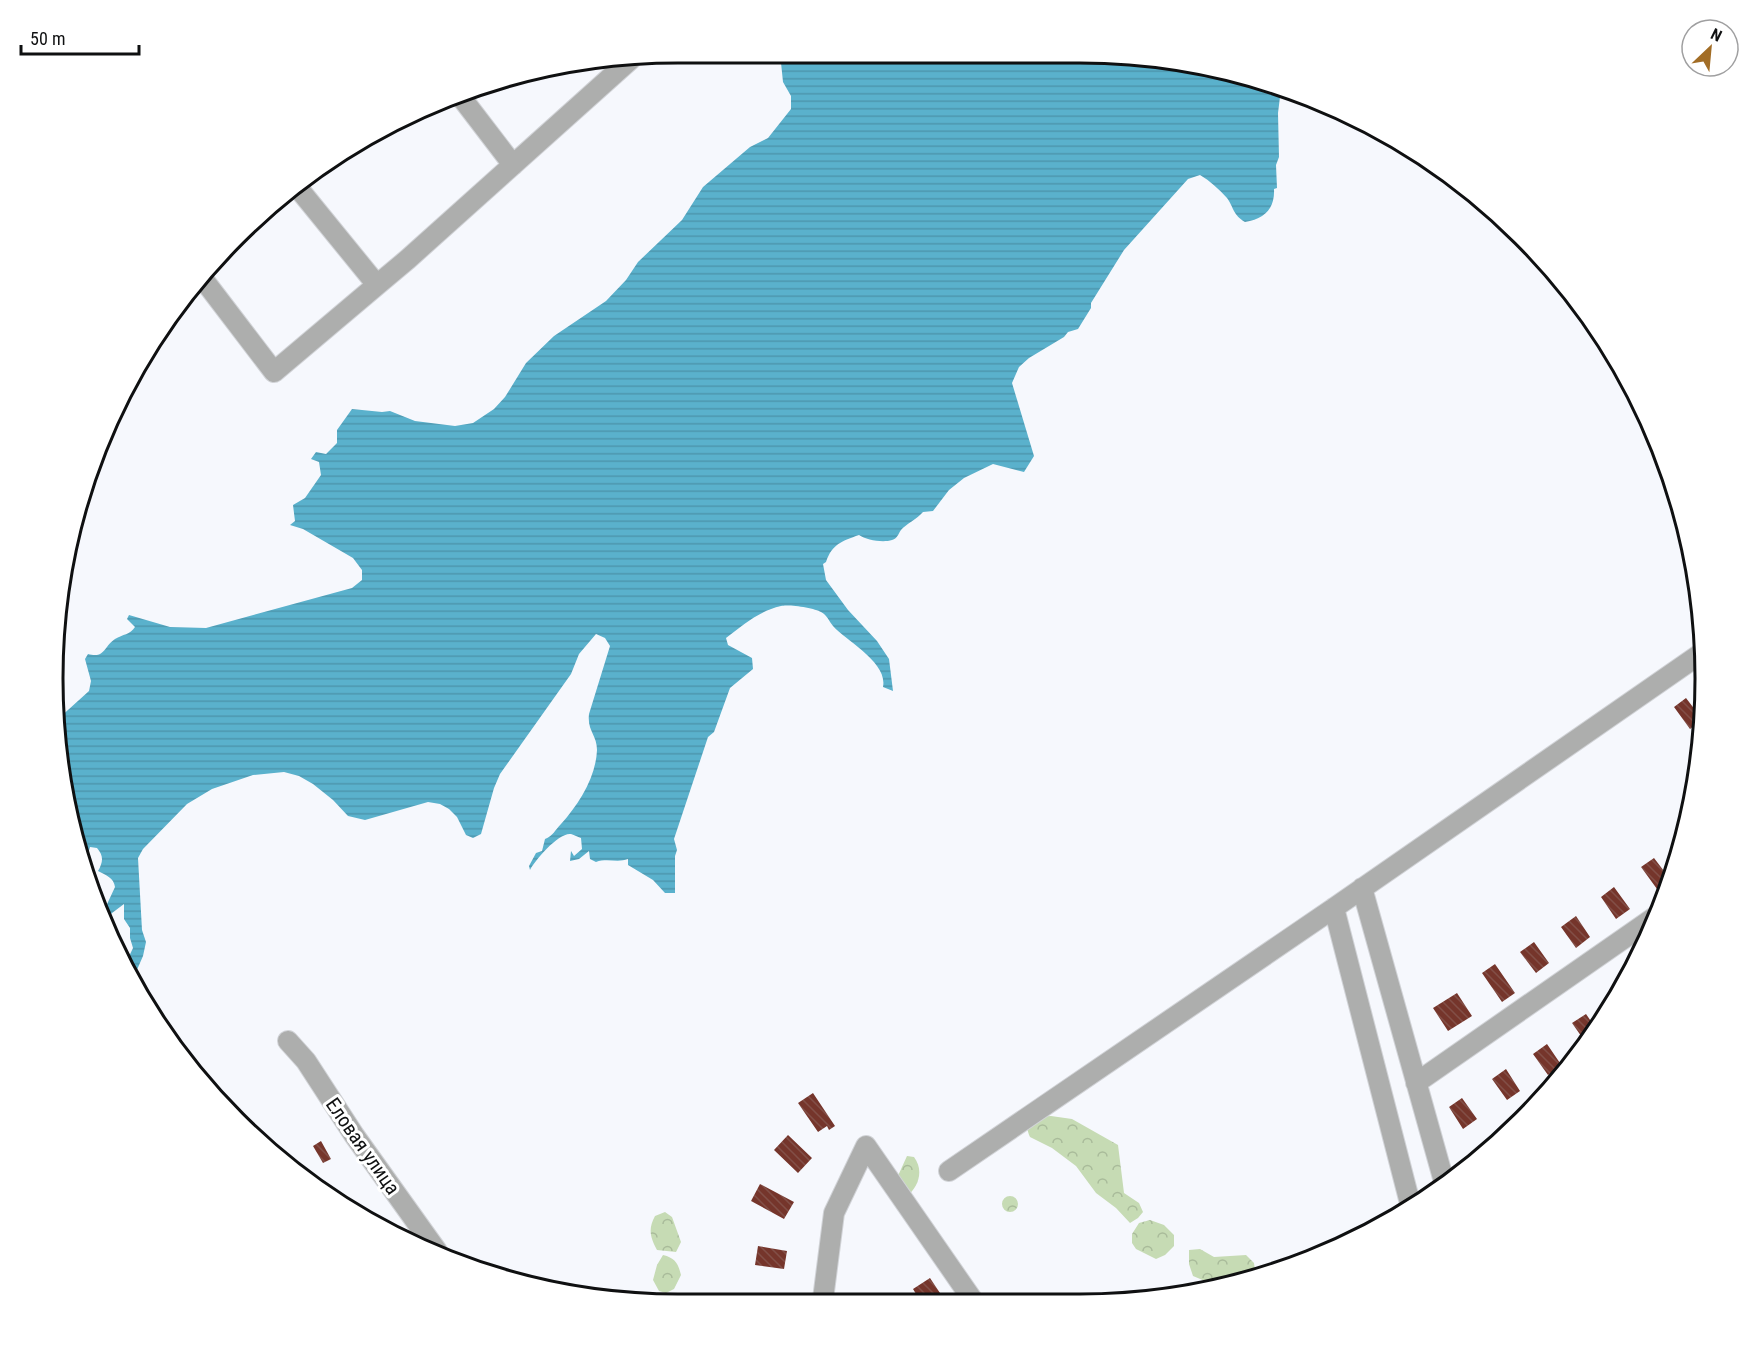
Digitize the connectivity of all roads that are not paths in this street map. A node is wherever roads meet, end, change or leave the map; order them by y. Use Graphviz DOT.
graph roads {
  1 [pos="624,65"];
  2 [pos="465,102"];
  3 [pos="513,165"];
  4 [pos="301,192"];
  5 [pos="207,284"];
  6 [pos="377,285"];
  7 [pos="1694,658"];
  8 [pos="1362,888"];
  9 [pos="1334,908"];
  10 [pos="1643,925"];
  11 [pos="288,1041"];
  12 [pos="1416,1083"];
  13 [pos="949,1171"];
  14 [pos="1442,1175"];
  15 [pos="1409,1198"];
  16 [pos="430,1241"];
  17 [pos="825,1294"];
  18 [pos="969,1294"];
  1 -- 3 [label="street"];
  2 -- 3 [label="street"];
  3 -- 6 [label="street"];
  4 -- 6 [label="street"];
  5 -- 6 [label="street"];
  7 -- 8 [label="street"];
  8 -- 9 [label="street"];
  8 -- 12 [label="street"];
  9 -- 13 [label="street"];
  9 -- 15 [label="street"];
  10 -- 12 [label="street"];
  11 -- 16 [label="street, Еловая улица"];
  12 -- 14 [label="street"];
  17 -- 18 [label="street"];
}
